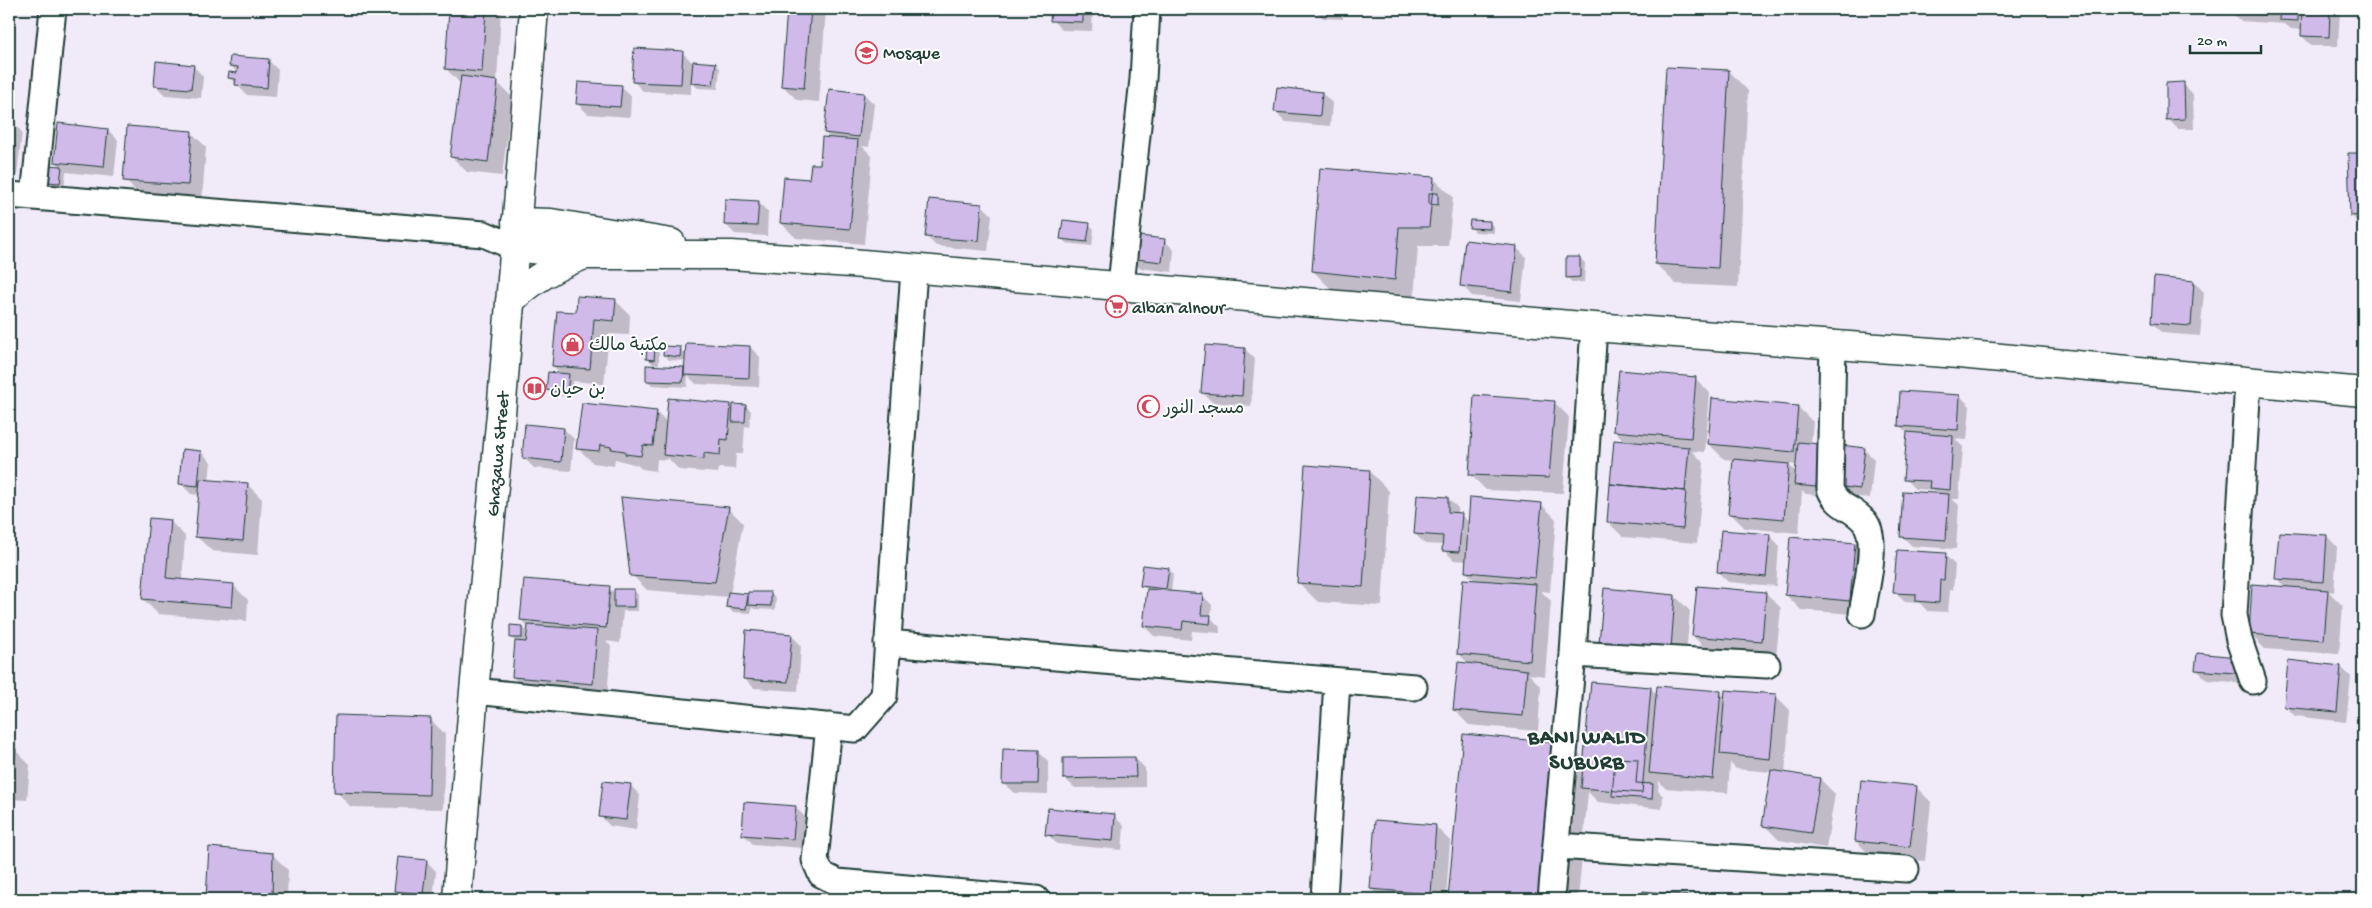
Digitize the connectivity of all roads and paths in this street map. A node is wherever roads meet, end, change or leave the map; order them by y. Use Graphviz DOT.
graph roads {
  1 [pos="53,9"];
  2 [pos="534,9"];
  3 [pos="1148,9"];
  4 [pos="519,185"];
  5 [pos="9,195"];
  6 [pos="34,197"];
  7 [pos="584,227"];
  8 [pos="515,234"];
  9 [pos="585,255"];
  10 [pos="731,255"];
  11 [pos="914,270"];
  12 [pos="1121,286"];
  13 [pos="510,301"];
  14 [pos="1594,327"];
  15 [pos="1833,344"];
  16 [pos="2248,382"];
  17 [pos="2363,392"];
  18 [pos="1862,614"];
  19 [pos="887,643"];
  20 [pos="1573,654"];
  21 [pos="1767,665"];
  22 [pos="1337,681"];
  23 [pos="2253,681"];
  24 [pos="1414,687"];
  25 [pos="474,691"];
  26 [pos="829,726"];
  27 [pos="1557,846"];
  28 [pos="1906,869"];
  29 [pos="457,899"];
  30 [pos="1036,899"];
  31 [pos="1324,899"];
  32 [pos="1551,899"];
  1 -- 6 [label="street"];
  2 -- 4 [label="main road, Ghazawa Street"];
  3 -- 12 [label="street"];
  4 -- 7 [label="main road"];
  4 -- 8 [label="main road, Ghazawa Street"];
  5 -- 6 [label="street"];
  6 -- 8 [label="street"];
  7 -- 8 [label="main road"];
  7 -- 10 [label="main road"];
  8 -- 9 [label="main road"];
  8 -- 13 [label="main road, Ghazawa Street"];
  9 -- 10 [label="main road"];
  9 -- 13 [label="main road"];
  10 -- 11 [label="main road"];
  11 -- 12 [label="main road"];
  11 -- 19 [label="street"];
  12 -- 14 [label="main road"];
  13 -- 25 [label="main road, Ghazawa Street"];
  14 -- 15 [label="main road"];
  14 -- 20 [label="street"];
  15 -- 16 [label="main road"];
  15 -- 18 [label="street"];
  16 -- 17 [label="main road"];
  16 -- 23 [label="street"];
  19 -- 22 [label="street"];
  19 -- 26 [label="street"];
  20 -- 21 [label="street"];
  20 -- 27 [label="street"];
  22 -- 24 [label="street"];
  22 -- 31 [label="street"];
  25 -- 26 [label="street"];
  25 -- 29 [label="main road, Ghazawa Street"];
  26 -- 30 [label="street"];
  27 -- 28 [label="street"];
  27 -- 32 [label="street"];
}
